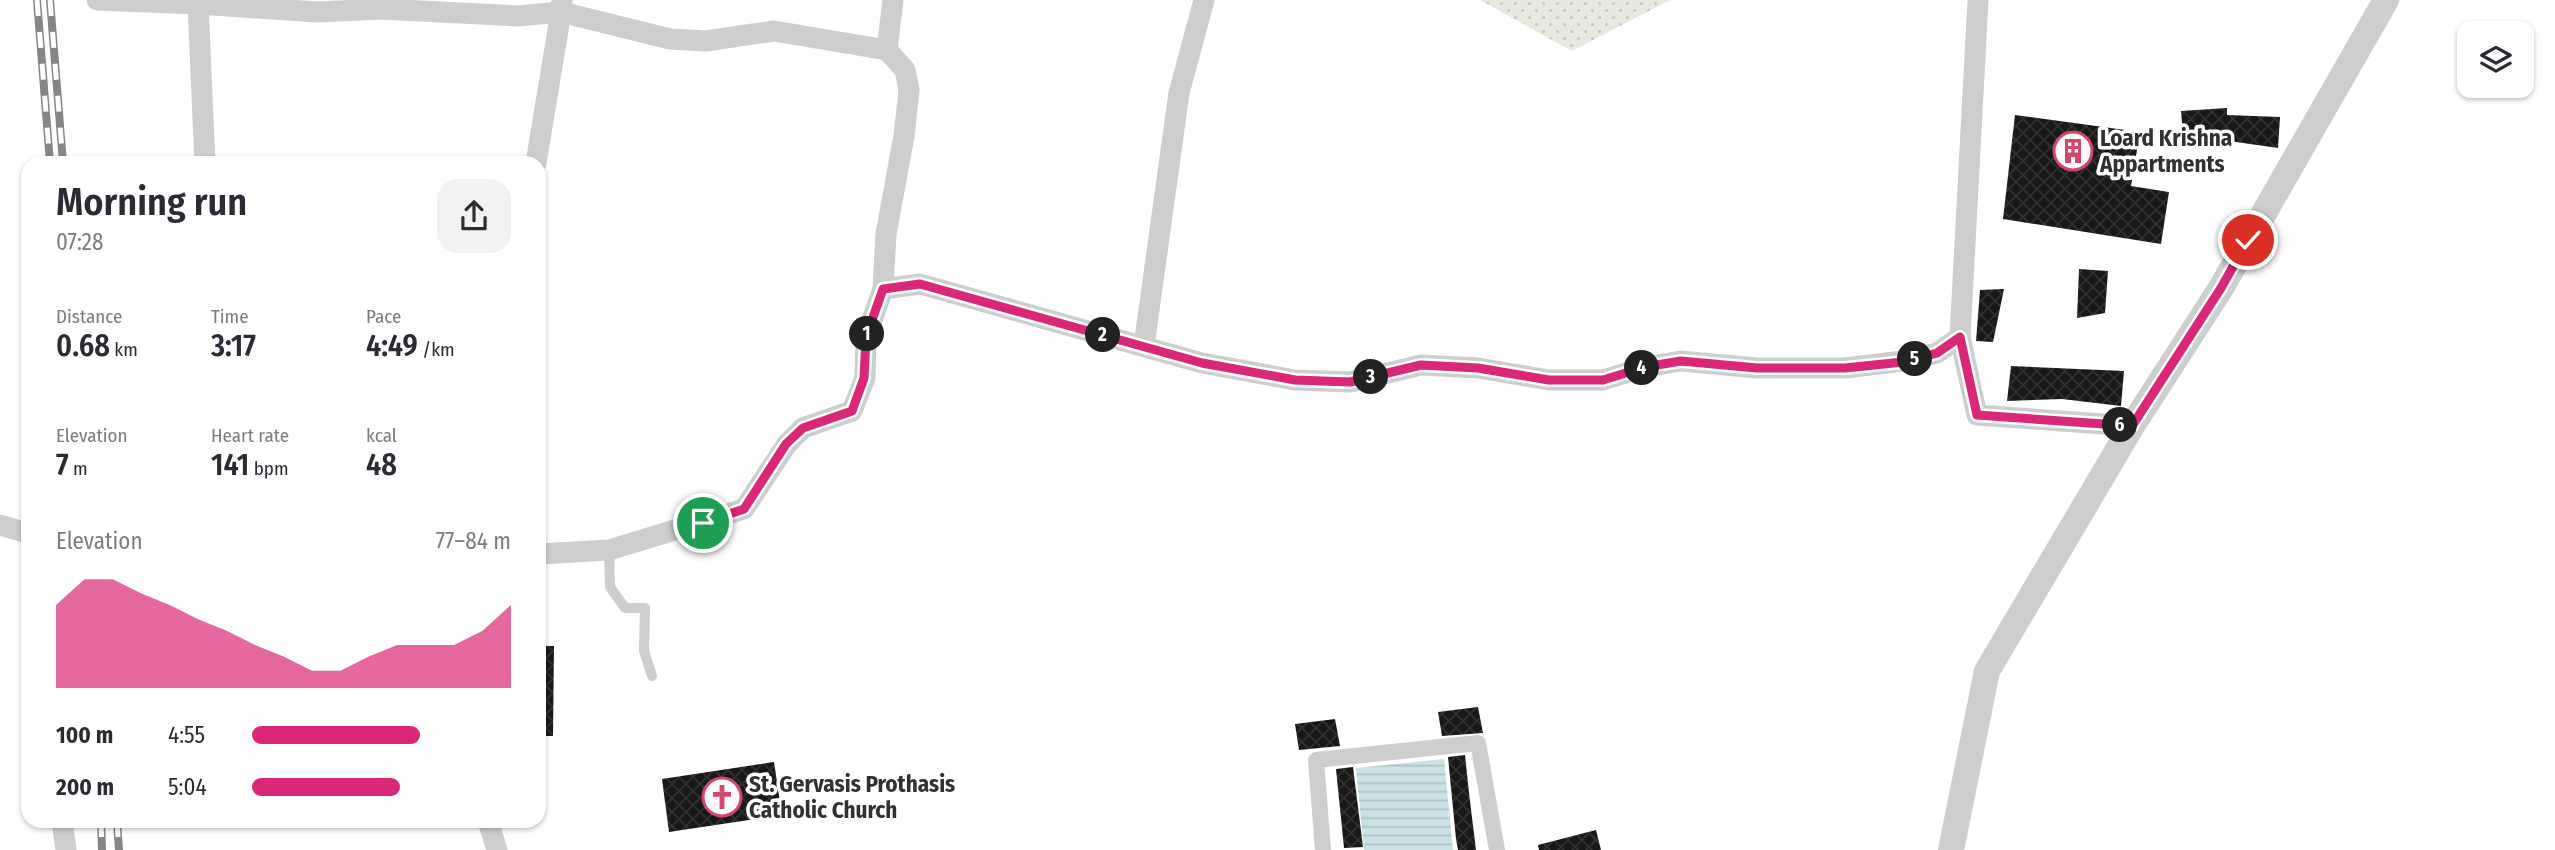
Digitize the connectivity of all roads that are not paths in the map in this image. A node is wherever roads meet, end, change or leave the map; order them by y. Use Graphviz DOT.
graph roads {
  1 [pos="97,0"];
  2 [pos="892,0"];
  3 [pos="1204,0"];
  4 [pos="1978,0"];
  5 [pos="2386,0"];
  6 [pos="198,4"];
  7 [pos="561,6"];
  8 [pos="887,50"];
  9 [pos="205,156"];
  10 [pos="537,156"];
  11 [pos="883,289"];
  12 [pos="1960,337"];
  13 [pos="1144,346"];
  14 [pos="2132,426"];
  15 [pos="0,525"];
  16 [pos="21,531"];
  17 [pos="609,550"];
  18 [pos="546,554"];
  19 [pos="652,676"];
  20 [pos="63,828"];
  21 [pos="490,828"];
  22 [pos="66,850"];
  23 [pos="497,850"];
  24 [pos="1323,850"];
  25 [pos="1497,850"];
  26 [pos="1951,850"];
  1 -- 6 [label="street"];
  2 -- 8 [label="street"];
  3 -- 13 [label="street"];
  4 -- 12 [label="street"];
  5 -- 14 [label="street"];
  6 -- 7 [label="street"];
  6 -- 9 [label="street"];
  7 -- 8 [label="street"];
  7 -- 10 [label="street"];
  8 -- 11 [label="street"];
  11 -- 13 [label="street"];
  11 -- 17 [label="street"];
  12 -- 13 [label="street"];
  12 -- 14 [label="street"];
  14 -- 26 [label="street"];
  15 -- 16 [label="street"];
  17 -- 18 [label="street"];
  17 -- 19 [label="lane"];
  20 -- 22 [label="street"];
  21 -- 23 [label="street"];
  24 -- 25 [label="street"];
}
